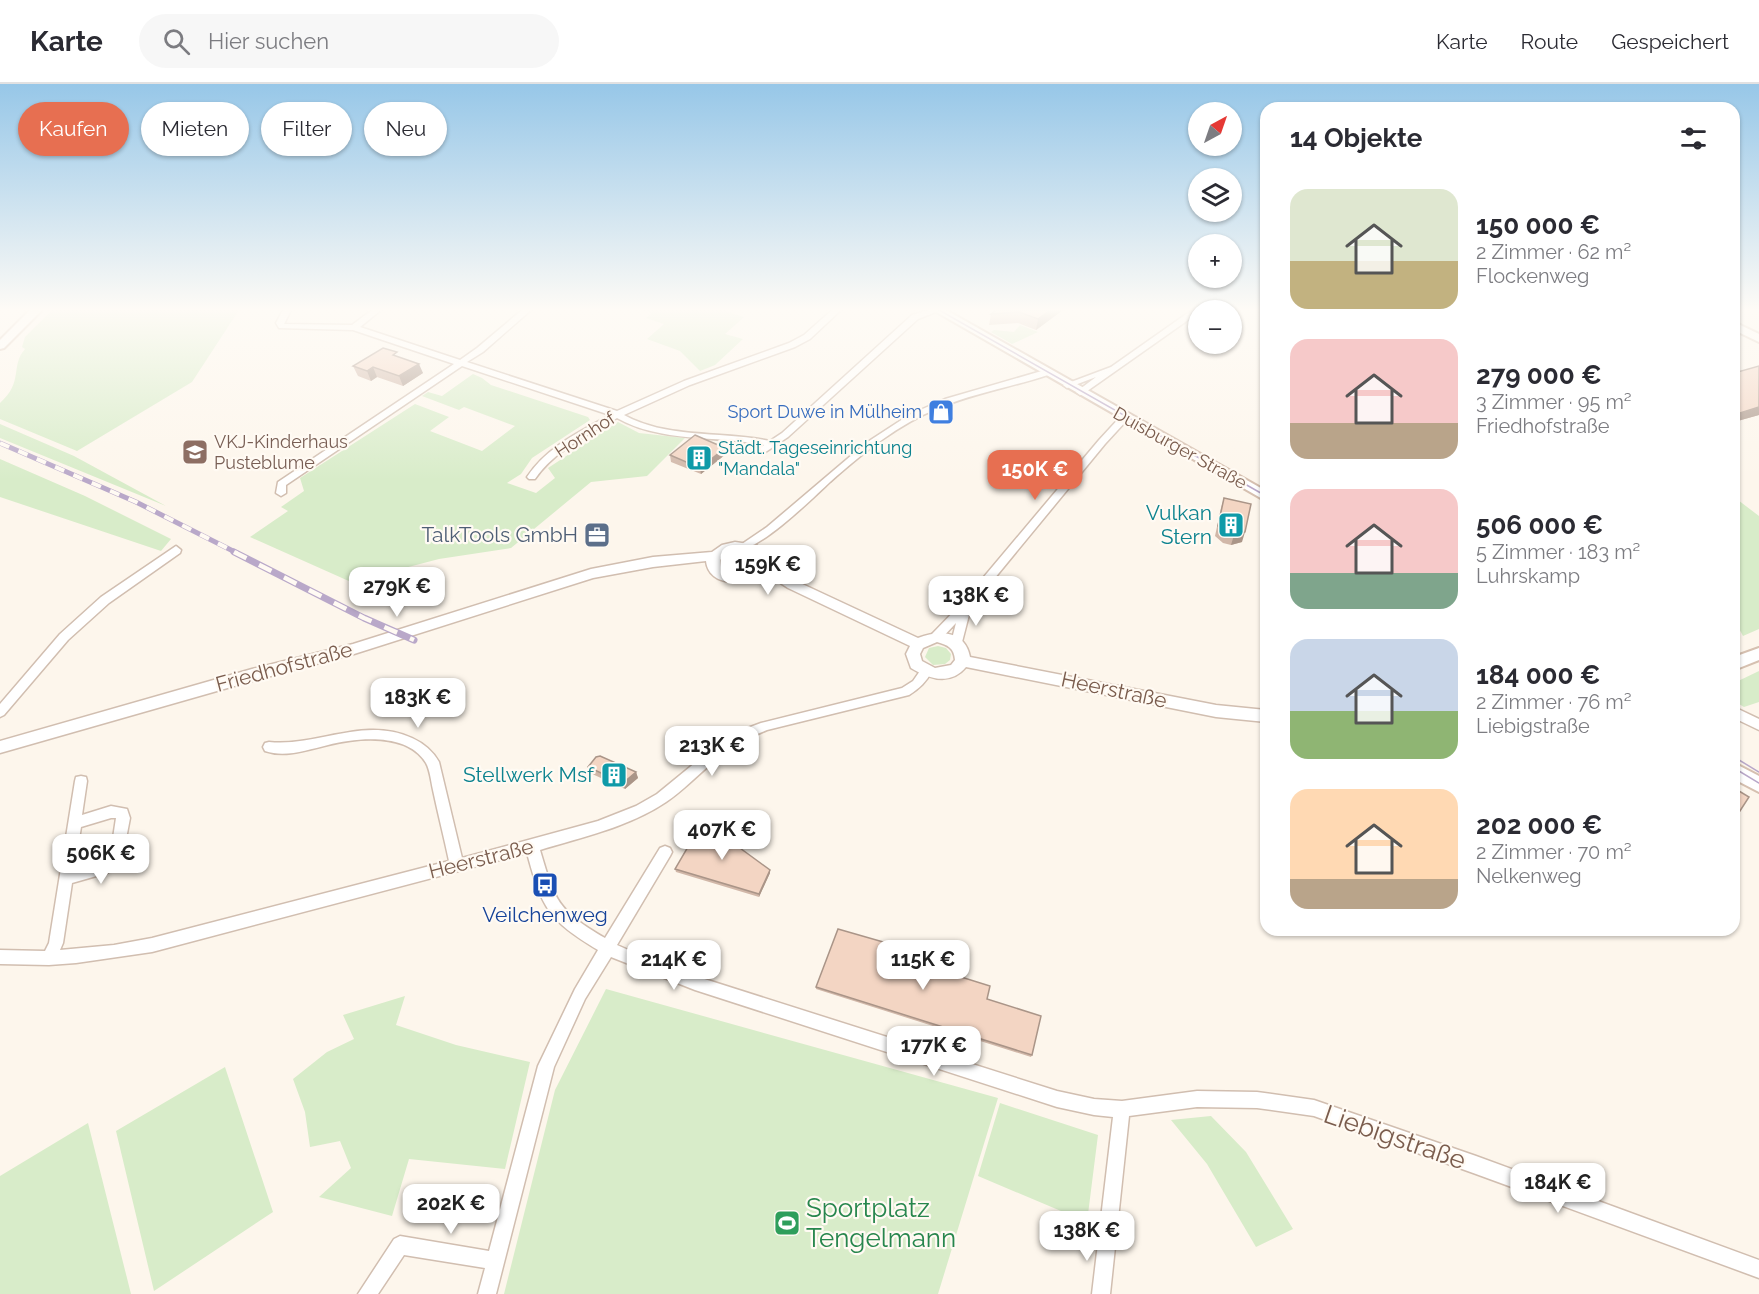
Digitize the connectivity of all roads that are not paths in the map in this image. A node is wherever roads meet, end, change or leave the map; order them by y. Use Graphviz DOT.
graph roads {
  1 [pos="457,366"];
  2 [pos="472,366"];
  3 [pos="730,366"];
  4 [pos="860,366"];
  5 [pos="1034,366"];
  6 [pos="1117,366"];
  7 [pos="1118,366"];
  8 [pos="1045,373"];
  9 [pos="1067,385"];
  10 [pos="1080,392"];
  11 [pos="616,414"];
  12 [pos="1125,417"];
  13 [pos="773,444"];
  14 [pos="761,451"];
  15 [pos="532,477"];
  16 [pos="281,493"];
  17 [pos="1260,494"];
  18 [pos="176,550"];
  19 [pos="753,554"];
  20 [pos="715,563"];
  21 [pos="747,576"];
  22 [pos="793,585"];
  23 [pos="966,606"];
  24 [pos="936,637"];
  25 [pos="957,643"];
  26 [pos="918,644"];
  27 [pos="1759,654"];
  28 [pos="963,661"];
  29 [pos="1740,662"];
  30 [pos="926,671"];
  31 [pos="0,712"];
  32 [pos="1260,715"];
  33 [pos="1740,715"];
  34 [pos="1759,725"];
  35 [pos="0,747"];
  36 [pos="269,747"];
  37 [pos="1740,761"];
  38 [pos="1759,772"];
  39 [pos="1740,774"];
  40 [pos="81,781"];
  41 [pos="1759,785"];
  42 [pos="75,823"];
  43 [pos="532,846"];
  44 [pos="665,852"];
  45 [pos="457,865"];
  46 [pos="68,878"];
  47 [pos="608,947"];
  48 [pos="0,957"];
  49 [pos="49,958"];
  50 [pos="1122,1109"];
  51 [pos="495,1261"];
  52 [pos="1759,1269"];
  53 [pos="368,1294"];
  54 [pos="487,1294"];
  55 [pos="1101,1294"];
  1 -- 16 [label="street"];
  2 -- 11 [label="street"];
  3 -- 11 [label="street, Hornhof"];
  4 -- 13 [label="street"];
  5 -- 8 [label="main road, Duisburger Straße"];
  6 -- 9 [label="street"];
  7 -- 10 [label="street"];
  8 -- 9 [label="main road, Duisburger Straße"];
  8 -- 19 [label="street"];
  9 -- 10 [label="main road, Duisburger Straße"];
  10 -- 12 [label="main road, Duisburger Straße"];
  11 -- 13 [label="street"];
  11 -- 15 [label="street, Hornhof"];
  12 -- 17 [label="main road, Duisburger Straße"];
  12 -- 23 [label="street"];
  13 -- 14 [label="street"];
  18 -- 31 [label="street"];
  19 -- 20 [label="street"];
  19 -- 21 [label="street"];
  19 -- 22 [label="street"];
  20 -- 21 [label="street, Friedhofstraße"];
  20 -- 35 [label="street, Friedhofstraße"];
  21 -- 22 [label="street"];
  22 -- 26 [label="street"];
  23 -- 24 [label="street"];
  23 -- 25 [label="street"];
  24 -- 25 [label="street"];
  24 -- 26 [label="street"];
  25 -- 28 [label="street"];
  26 -- 30 [label="street"];
  27 -- 29 [label="main road"];
  28 -- 30 [label="street"];
  28 -- 32 [label="street, Heerstraße"];
  30 -- 43 [label="street, Heerstraße"];
  33 -- 34 [label="street"];
  36 -- 45 [label="street"];
  37 -- 38 [label="main road"];
  39 -- 41 [label="main road"];
  40 -- 42 [label="street"];
  42 -- 46 [label="street"];
  42 -- 46 [label="street"];
  43 -- 45 [label="street, Heerstraße"];
  43 -- 47 [label="street, Liebigstraße"];
  44 -- 47 [label="street"];
  45 -- 49 [label="street, Heerstraße"];
  46 -- 49 [label="street"];
  47 -- 50 [label="street, Liebigstraße"];
  47 -- 51 [label="street"];
  48 -- 49 [label="street, Heerstraße"];
  50 -- 52 [label="street, Liebigstraße"];
  50 -- 55 [label="street"];
  51 -- 53 [label="street"];
  51 -- 54 [label="street"];
}
